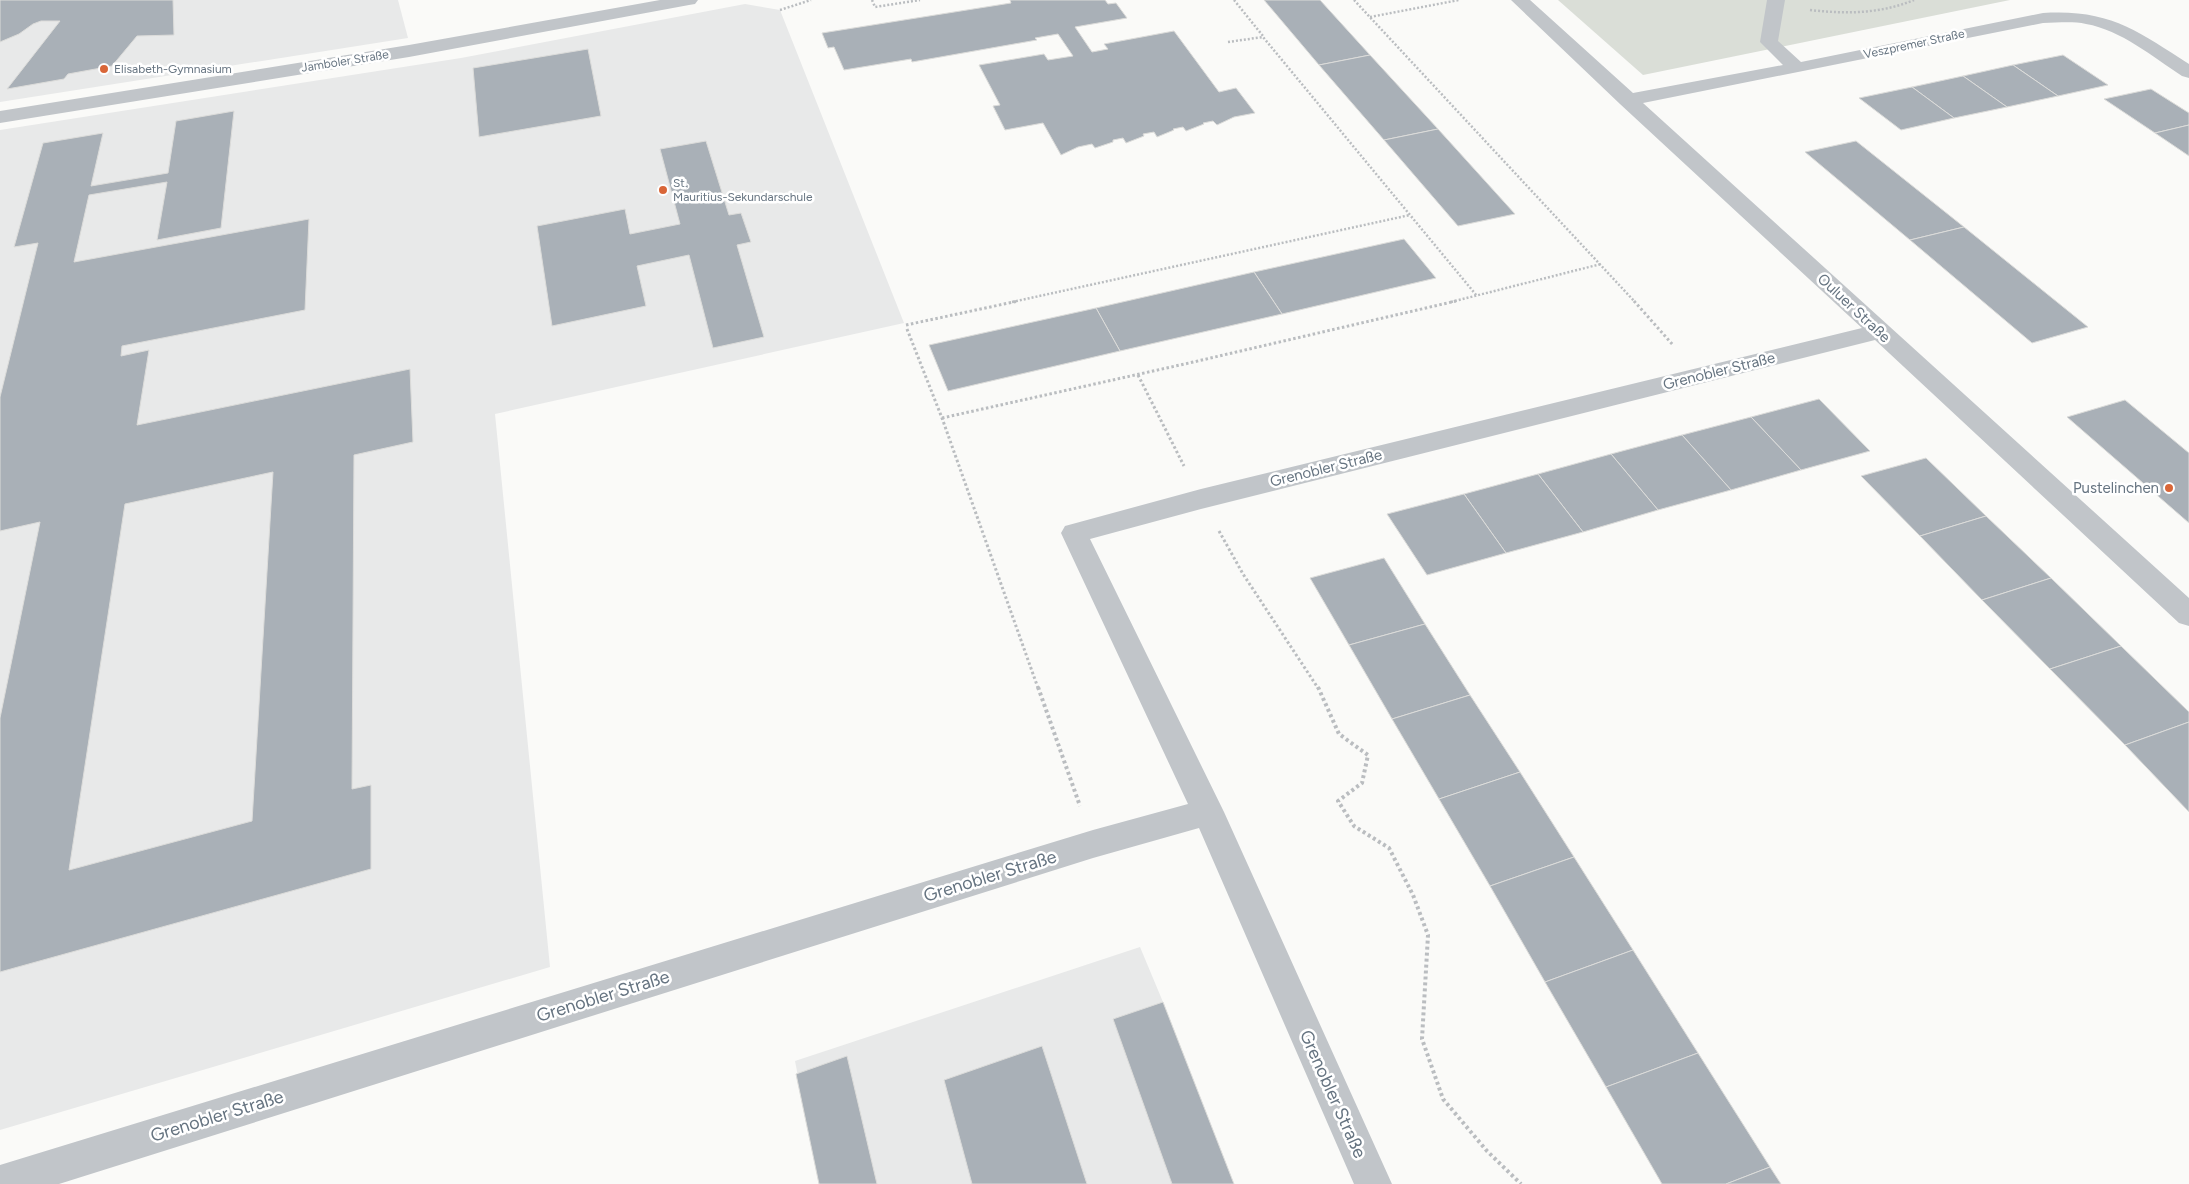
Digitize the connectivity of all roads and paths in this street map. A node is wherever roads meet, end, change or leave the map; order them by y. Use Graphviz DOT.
graph roads {
  1 [pos="689,0"];
  2 [pos="811,0"];
  3 [pos="872,0"];
  4 [pos="920,0"];
  5 [pos="1234,0"];
  6 [pos="1354,0"];
  7 [pos="1459,0"];
  8 [pos="1520,0"];
  9 [pos="1914,0"];
  10 [pos="1775,2"];
  11 [pos="780,10"];
  12 [pos="1370,17"];
  13 [pos="1263,37"];
  14 [pos="1228,42"];
  15 [pos="1797,68"];
  16 [pos="2189,72"];
  17 [pos="1627,100"];
  18 [pos="0,117"];
  19 [pos="1410,215"];
  20 [pos="1601,264"];
  21 [pos="1477,296"];
  22 [pos="1879,331"];
  23 [pos="1138,375"];
  24 [pos="1700,376"];
  25 [pos="942,418"];
  26 [pos="1201,499"];
  27 [pos="2189,615"];
  28 [pos="1208,812"];
  29 [pos="1093,844"];
  30 [pos="0,1184"];
  31 [pos="1373,1184"];
  32 [pos="1521,1184"];
  1 -- 18 [label="street, Jamboler Straße"];
  2 -- 11 [label="path"];
  3 -- 4 [label="path"];
  5 -- 13 [label="path"];
  6 -- 12 [label="path"];
  7 -- 12 [label="path"];
  8 -- 17 [label="street, Ouluer Straße"];
  9 -- 10 [label="path"];
  10 -- 15 [label="street"];
  12 -- 20 [label="path"];
  13 -- 14 [label="path"];
  13 -- 19 [label="path"];
  15 -- 16 [label="street, Veszpremer Straße"];
  15 -- 17 [label="street, Veszpremer Straße"];
  17 -- 22 [label="street, Ouluer Straße"];
  19 -- 21 [label="path"];
  19 -- 25 [label="path"];
  20 -- 21 [label="path"];
  20 -- 24 [label="path"];
  21 -- 23 [label="path"];
  22 -- 24 [label="street, Grenobler Straße"];
  22 -- 27 [label="street, Ouluer Straße"];
  23 -- 25 [label="path"];
  23 -- 26 [label="path"];
  24 -- 26 [label="street, Grenobler Straße"];
  25 -- 29 [label="path"];
  26 -- 28 [label="street, Grenobler Straße"];
  26 -- 32 [label="path"];
  28 -- 29 [label="street, Grenobler Straße"];
  28 -- 31 [label="street, Grenobler Straße"];
  29 -- 30 [label="street, Grenobler Straße"];
}
